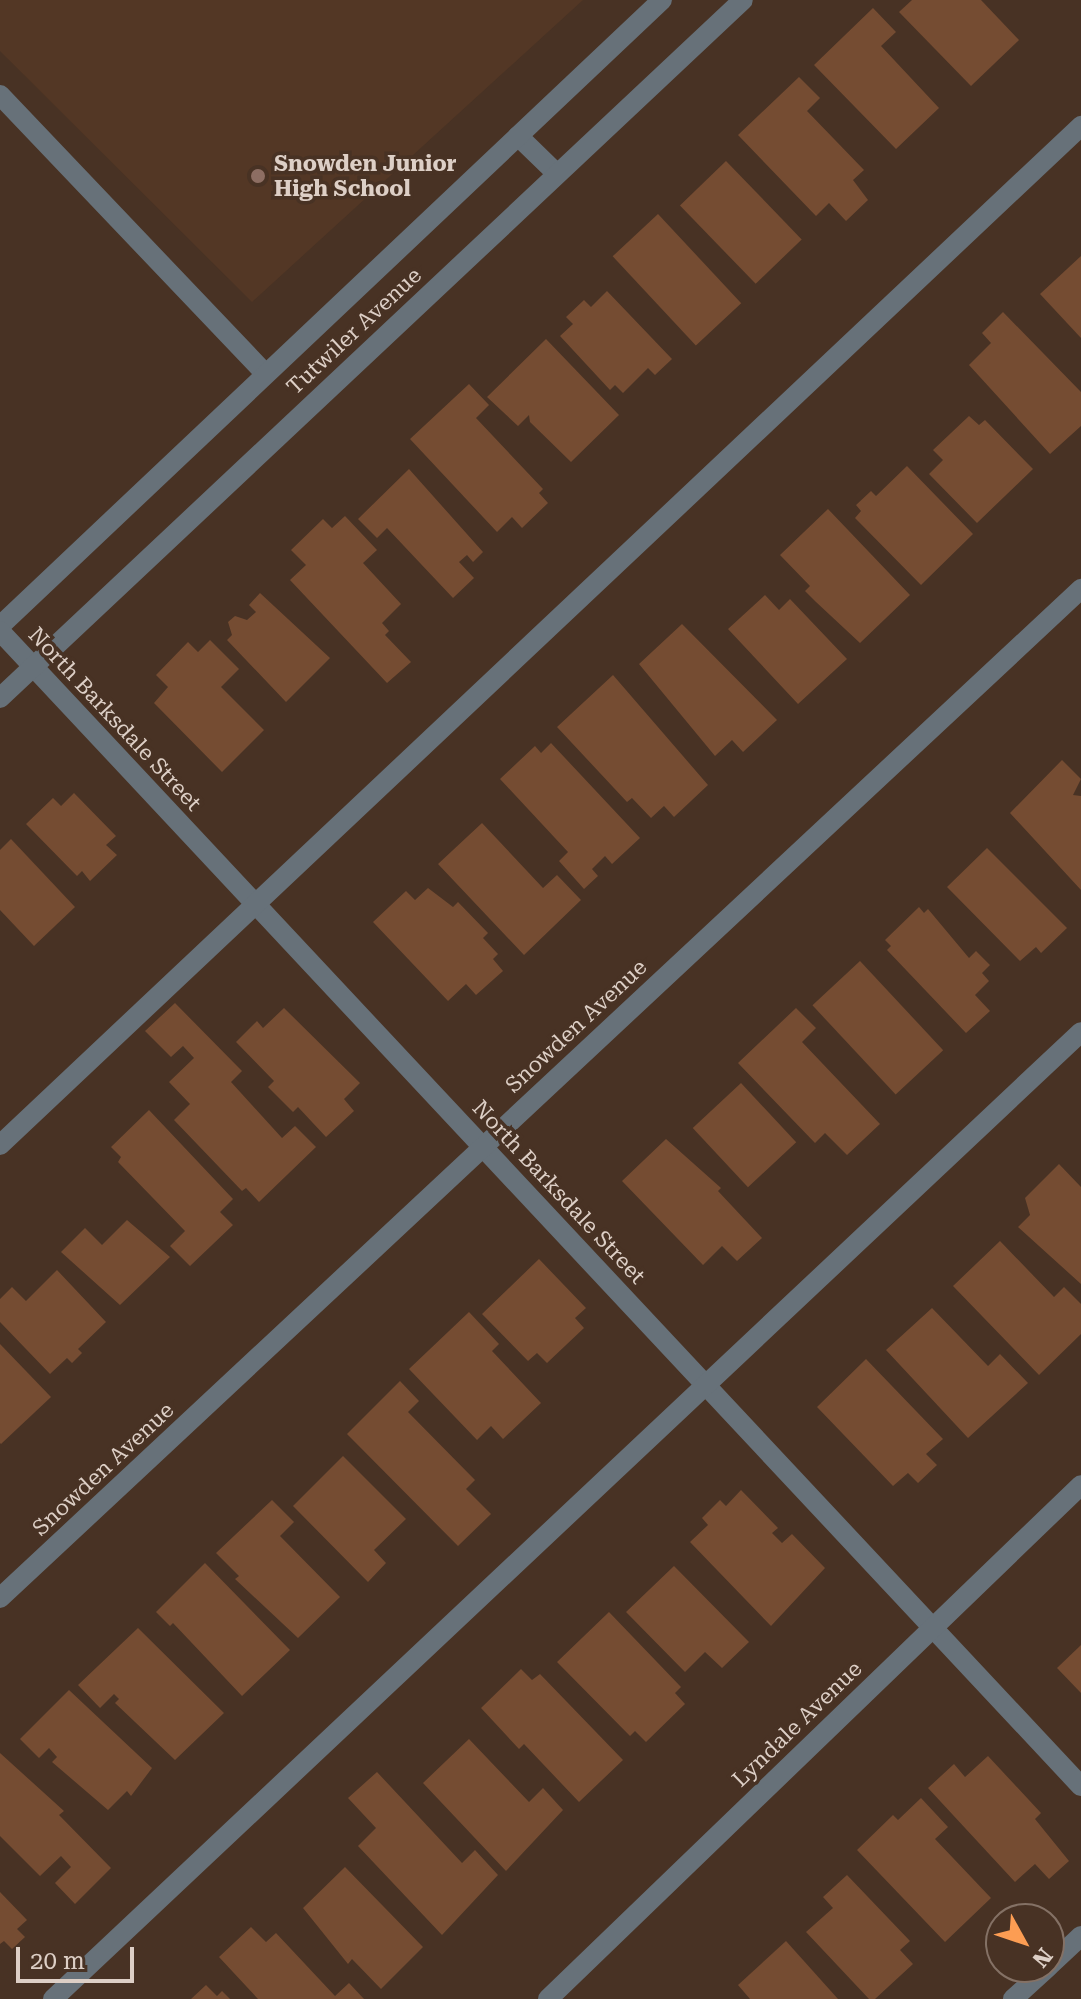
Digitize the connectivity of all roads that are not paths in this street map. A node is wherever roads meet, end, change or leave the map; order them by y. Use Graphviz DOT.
graph roads {
  1 [pos="662,0"];
  2 [pos="743,0"];
  3 [pos="0,95"];
  4 [pos="1081,126"];
  5 [pos="518,136"];
  6 [pos="556,173"];
  7 [pos="266,374"];
  8 [pos="1081,589"];
  9 [pos="0,628"];
  10 [pos="33,667"];
  11 [pos="0,698"];
  12 [pos="253,902"];
  13 [pos="1081,1032"];
  14 [pos="0,1145"];
  15 [pos="482,1146"];
  16 [pos="709,1385"];
  17 [pos="1081,1485"];
  18 [pos="0,1598"];
  19 [pos="934,1624"];
  20 [pos="1081,1786"];
  21 [pos="1081,1936"];
  22 [pos="1065,1951"];
  23 [pos="1030,1983"];
  24 [pos="53,1999"];
  25 [pos="548,1999"];
  26 [pos="1013,1999"];
  1 -- 5 [label="street, Tutwiler Avenue"];
  2 -- 6 [label="street, Tutwiler Avenue"];
  3 -- 7 [label="street"];
  4 -- 12 [label="street"];
  5 -- 6 [label="street"];
  5 -- 7 [label="street, Tutwiler Avenue"];
  6 -- 10 [label="street, Tutwiler Avenue"];
  7 -- 9 [label="street, Tutwiler Avenue"];
  8 -- 15 [label="street, Snowden Avenue"];
  9 -- 10 [label="street, North Barksdale Street"];
  10 -- 11 [label="street, Tutwiler Avenue"];
  10 -- 12 [label="street, North Barksdale Street"];
  12 -- 14 [label="street"];
  12 -- 15 [label="street, North Barksdale Street"];
  13 -- 16 [label="street"];
  15 -- 16 [label="street, North Barksdale Street"];
  15 -- 18 [label="street, Snowden Avenue"];
  16 -- 19 [label="street, North Barksdale Street"];
  16 -- 24 [label="street"];
  17 -- 19 [label="street, Lyndale Avenue"];
  19 -- 20 [label="street, North Barksdale Street"];
  19 -- 25 [label="street, Lyndale Avenue"];
  21 -- 22 [label="street"];
  23 -- 26 [label="street"];
}
